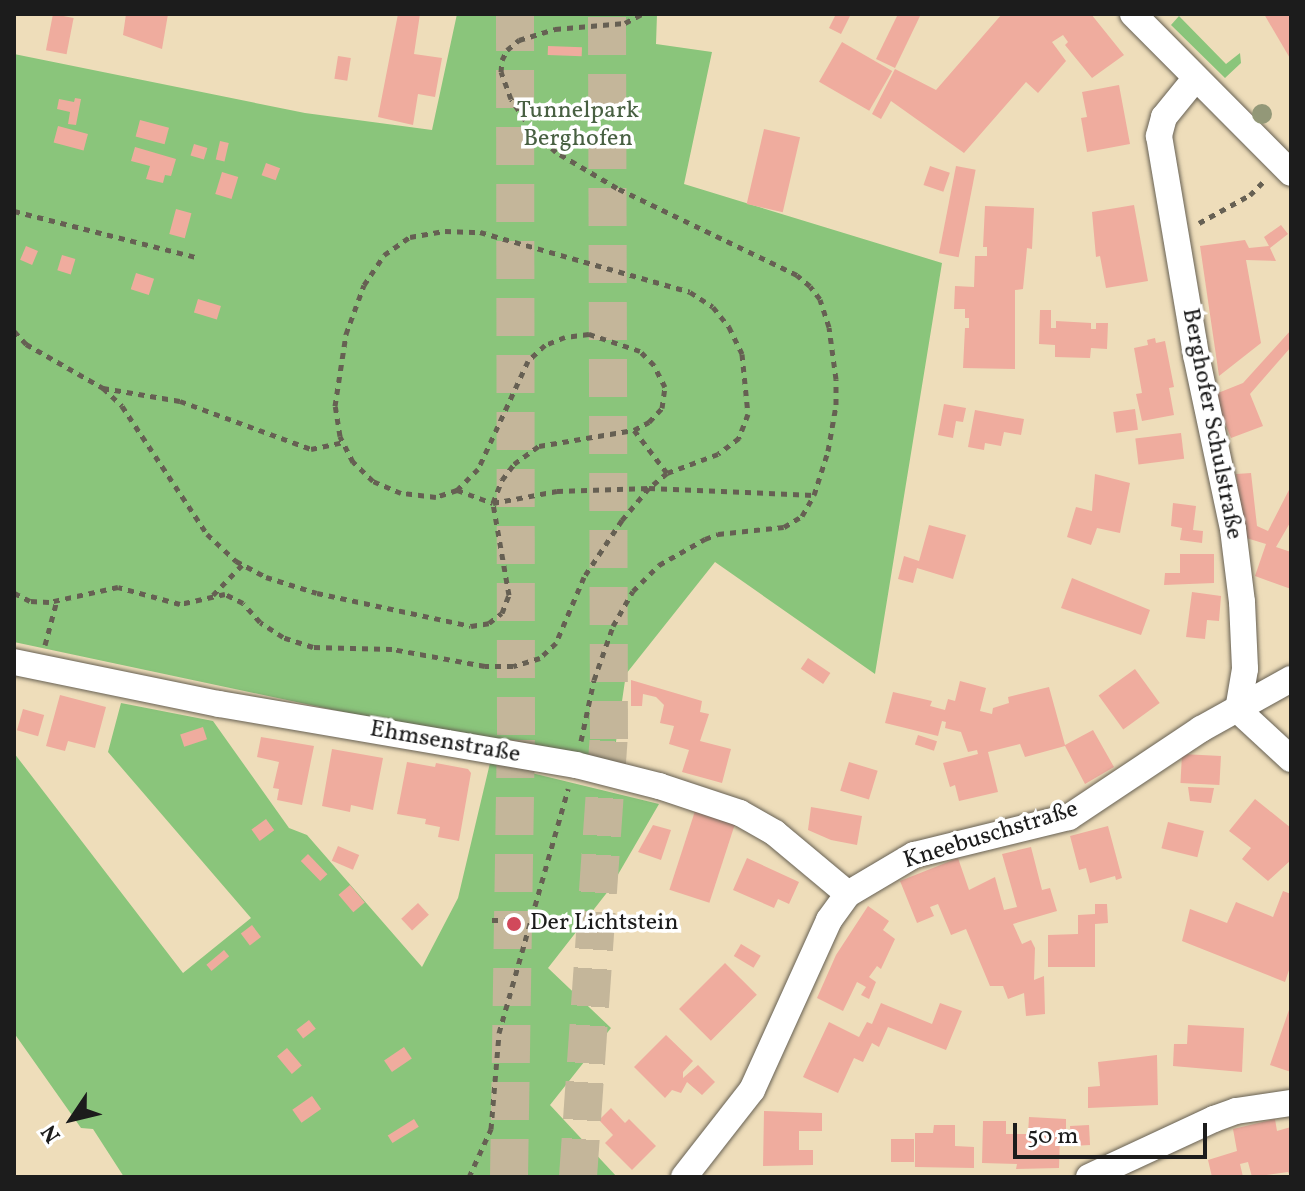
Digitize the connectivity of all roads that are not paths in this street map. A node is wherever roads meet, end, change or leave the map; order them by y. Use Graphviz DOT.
graph roads {
  1 [pos="1133,14"];
  2 [pos="1195,79"];
  3 [pos="1284,167"];
  4 [pos="25,664"];
  5 [pos="1291,679"];
  6 [pos="1238,710"];
  7 [pos="1291,759"];
  8 [pos="848,894"];
  9 [pos="1291,1103"];
  10 [pos="1132,1168"];
  11 [pos="687,1176"];
  12 [pos="1089,1177"];
  1 -- 2 [label="street"];
  2 -- 3 [label="street"];
  2 -- 6 [label="street, Berghofer Schulstraße"];
  4 -- 8 [label="street, Ehmsenstraße"];
  5 -- 6 [label="street, Kneebuschstraße"];
  6 -- 7 [label="street"];
  6 -- 8 [label="street, Kneebuschstraße"];
  8 -- 11 [label="street, Kneebuschstraße"];
  9 -- 10 [label="street"];
  10 -- 12 [label="street"];
}
